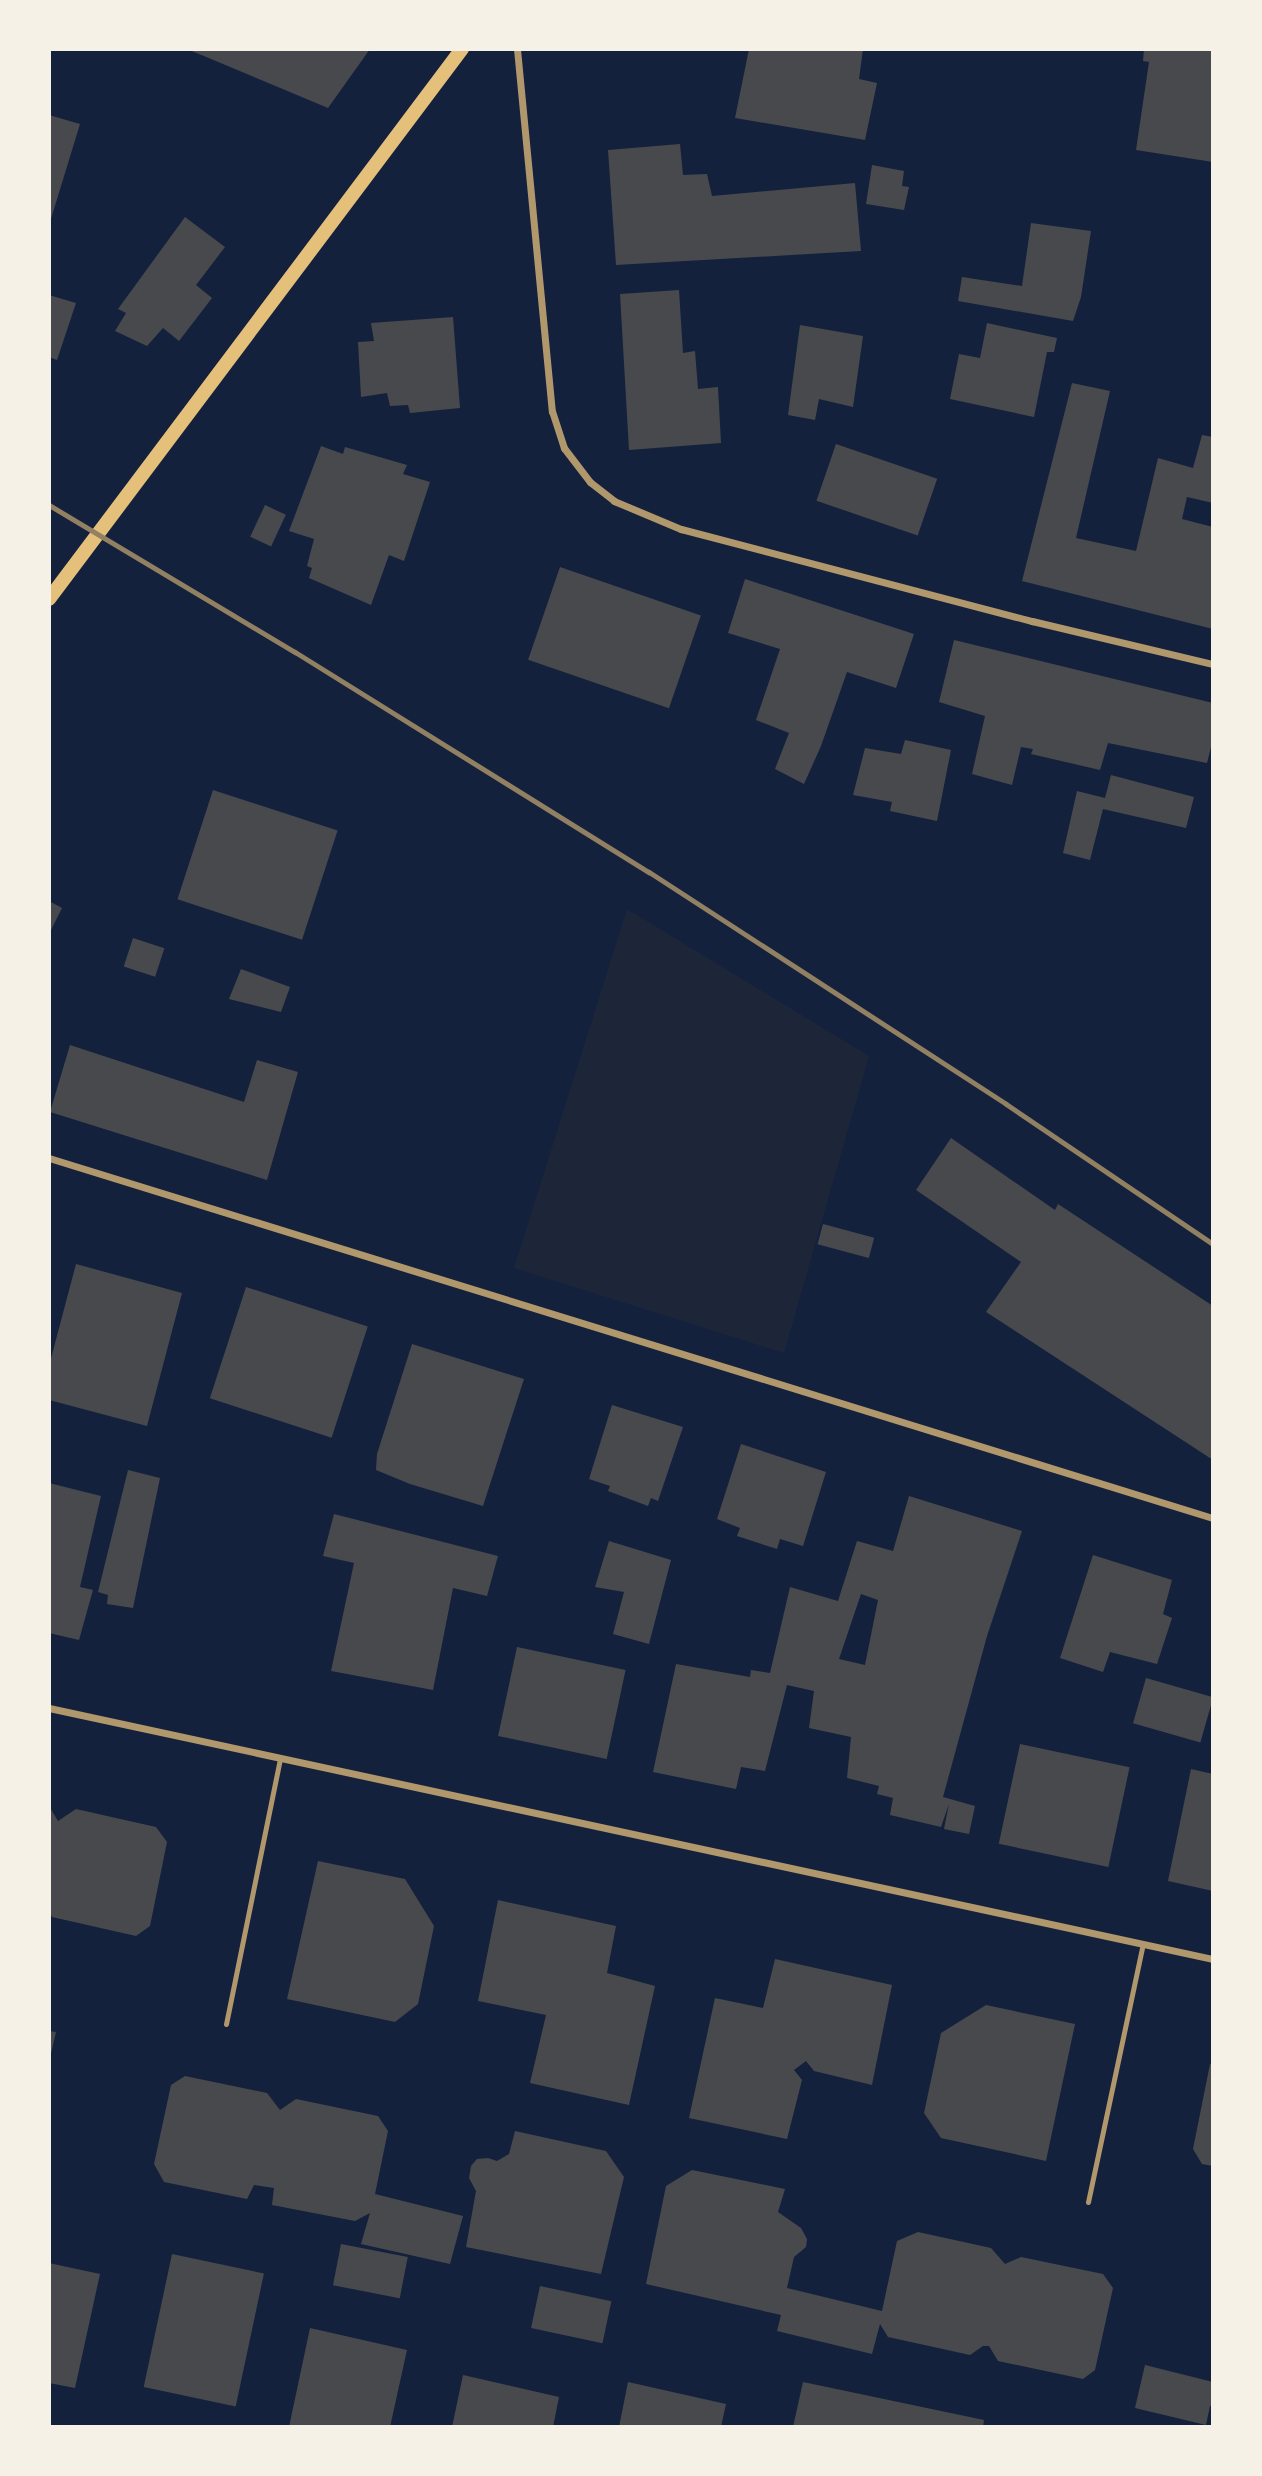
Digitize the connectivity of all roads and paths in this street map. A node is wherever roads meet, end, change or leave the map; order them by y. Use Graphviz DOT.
graph roads {
  1 [pos="462,49"];
  2 [pos="517,49"];
  3 [pos="49,599"];
  4 [pos="1213,664"];
  5 [pos="49,1158"];
  6 [pos="1213,1518"];
  7 [pos="49,1708"];
  8 [pos="280,1758"];
  9 [pos="1143,1944"];
  10 [pos="1213,1959"];
  11 [pos="226,2024"];
  12 [pos="1088,2202"];
  1 -- 3 [label="main road"];
  2 -- 4 [label="street"];
  5 -- 6 [label="street"];
  7 -- 8 [label="street"];
  8 -- 9 [label="street"];
  8 -- 11 [label="lane"];
  9 -- 10 [label="street"];
  9 -- 12 [label="lane"];
}
